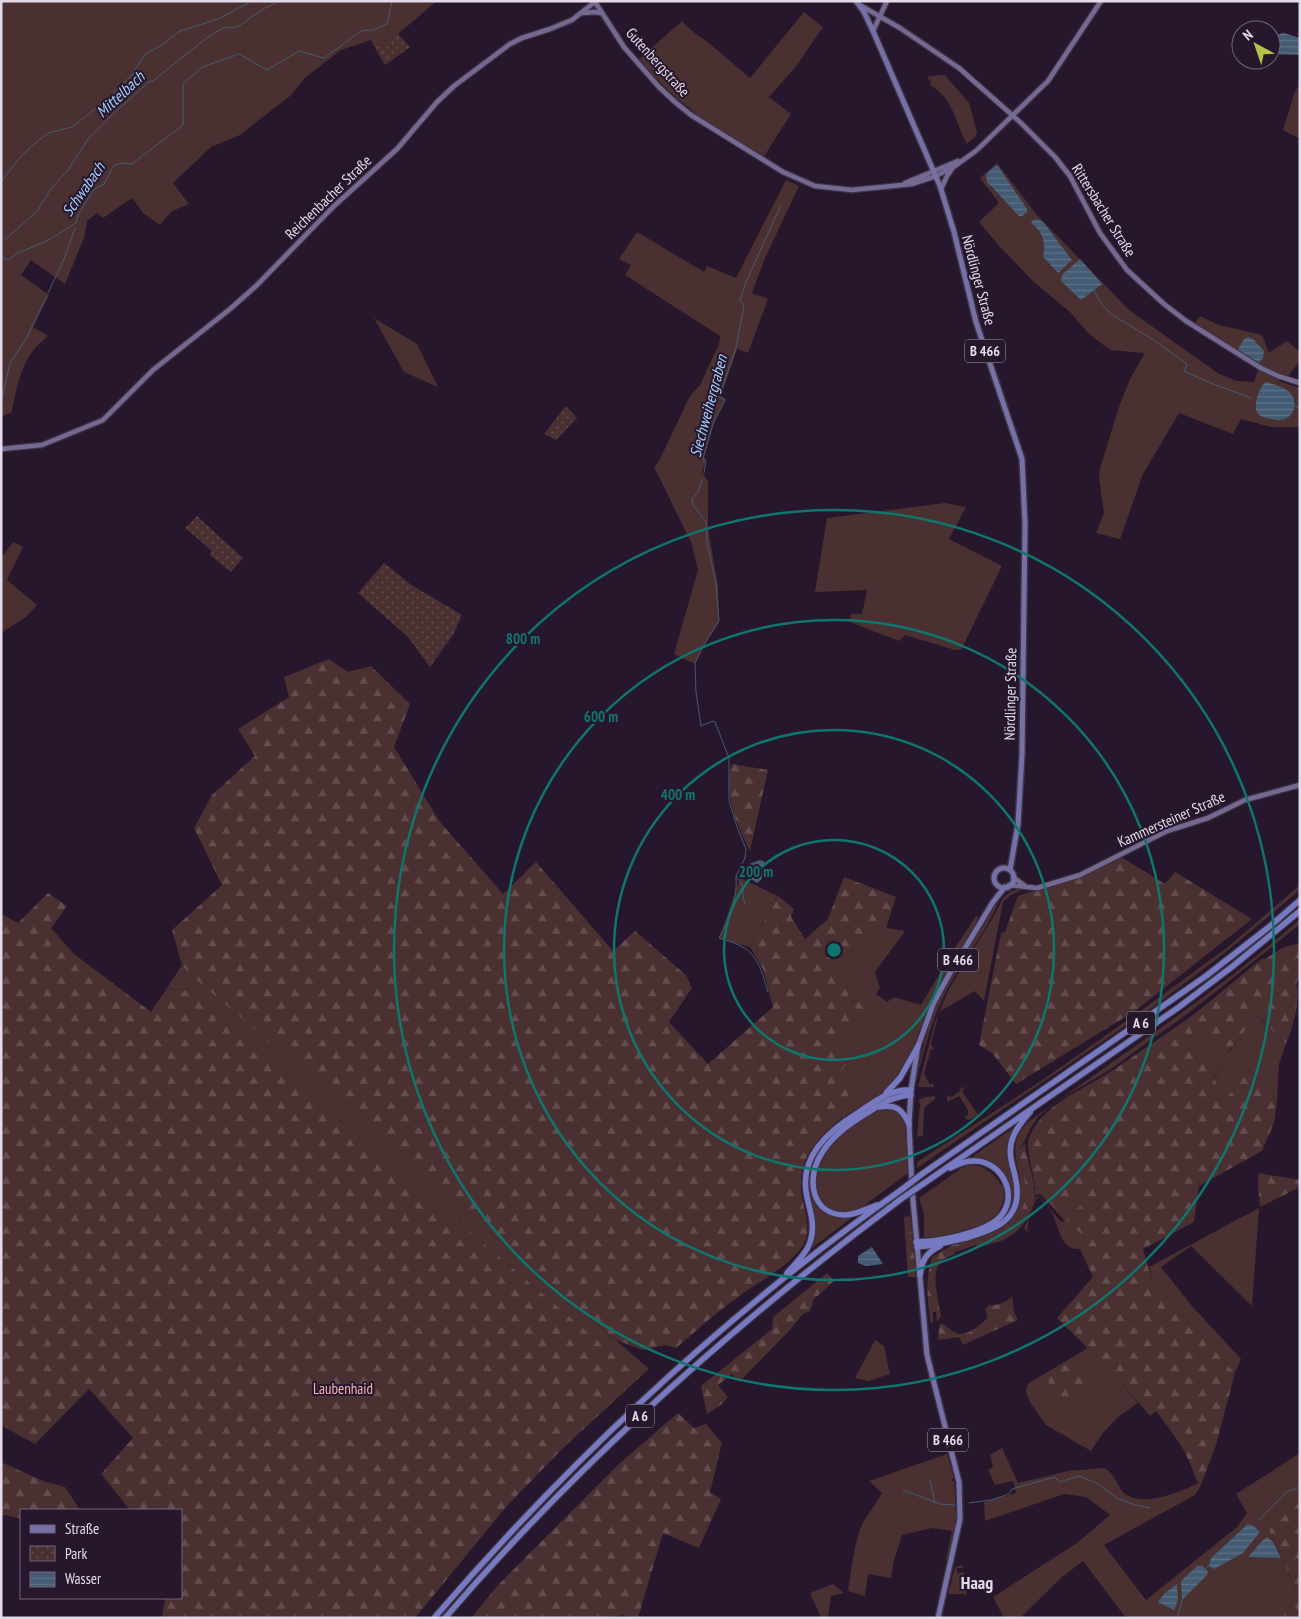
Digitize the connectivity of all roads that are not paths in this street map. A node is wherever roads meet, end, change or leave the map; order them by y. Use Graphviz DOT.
graph roads {
  1 [pos="887,1"];
  2 [pos="1101,1"];
  3 [pos="595,2"];
  4 [pos="857,3"];
  5 [pos="602,13"];
  6 [pos="582,14"];
  7 [pos="880,16"];
  8 [pos="874,31"];
  9 [pos="1012,115"];
  10 [pos="964,159"];
  11 [pos="955,166"];
  12 [pos="935,174"];
  13 [pos="941,189"];
  14 [pos="1300,383"];
  15 [pos="1,449"];
  16 [pos="1300,785"];
  17 [pos="1012,850"];
  18 [pos="1003,868"];
  19 [pos="1010,870"];
  20 [pos="1013,877"];
  21 [pos="997,884"];
  22 [pos="1007,886"];
  23 [pos="1026,887"];
  24 [pos="1300,900"];
  25 [pos="993,902"];
  26 [pos="1300,911"];
  27 [pos="918,1046"];
  28 [pos="911,1092"];
  29 [pos="882,1096"];
  30 [pos="1037,1104"];
  31 [pos="875,1108"];
  32 [pos="909,1124"];
  33 [pos="941,1171"];
  34 [pos="885,1201"];
  35 [pos="944,1244"];
  36 [pos="917,1245"];
  37 [pos="920,1275"];
  38 [pos="777,1284"];
  39 [pos="434,1618"];
  40 [pos="445,1618"];
  41 [pos="938,1618"];
  1 -- 7 [label="main road"];
  2 -- 9 [label="main road"];
  3 -- 5 [label="main road, Gutenbergstraße"];
  3 -- 6 [label="main road"];
  4 -- 7 [label="main road, Rittersbacher Straße"];
  4 -- 8 [label="main road, Nördlinger Straße / B 466"];
  5 -- 6 [label="main road"];
  5 -- 12 [label="main road, Gutenbergstraße"];
  6 -- 15 [label="main road, Reichenbacher Straße"];
  7 -- 8 [label="main road"];
  7 -- 9 [label="main road, Rittersbacher Straße"];
  8 -- 12 [label="main road, Nördlinger Straße / B 466"];
  9 -- 10 [label="main road"];
  9 -- 14 [label="main road, Rittersbacher Straße"];
  10 -- 11 [label="main road"];
  10 -- 12 [label="main road"];
  11 -- 12 [label="main road"];
  11 -- 13 [label="main road"];
  12 -- 13 [label="main road, Nördlinger Straße / B 466"];
  13 -- 17 [label="main road, Nördlinger Straße / B 466"];
  16 -- 23 [label="main road, Kammersteiner Straße"];
  17 -- 18 [label="main road, B 466"];
  17 -- 19 [label="main road, B 466"];
  18 -- 19 [label="main road"];
  18 -- 21 [label="main road"];
  19 -- 20 [label="main road"];
  20 -- 22 [label="main road"];
  20 -- 23 [label="main road"];
  21 -- 22 [label="main road"];
  21 -- 25 [label="main road, B 466"];
  22 -- 23 [label="main road, Kammersteiner Straße"];
  22 -- 25 [label="main road, B 466"];
  24 -- 34 [label="highway, A 6, bridge"];
  25 -- 27 [label="main road, B 466"];
  26 -- 30 [label="highway, A 6"];
  27 -- 28 [label="main road, B 466"];
  27 -- 29 [label="highway"];
  28 -- 29 [label="highway"];
  28 -- 31 [label="highway"];
  28 -- 32 [label="main road, B 466"];
  29 -- 38 [label="highway"];
  30 -- 33 [label="highway, A 6"];
  30 -- 35 [label="highway"];
  31 -- 32 [label="highway"];
  31 -- 34 [label="highway"];
  32 -- 36 [label="main road, B 466"];
  33 -- 36 [label="highway"];
  33 -- 40 [label="highway, A 6, bridge"];
  34 -- 38 [label="highway, A 6"];
  35 -- 36 [label="highway"];
  35 -- 37 [label="highway"];
  36 -- 37 [label="main road, B 466"];
  37 -- 41 [label="main road, B 466"];
  38 -- 39 [label="highway, A 6"];
}
